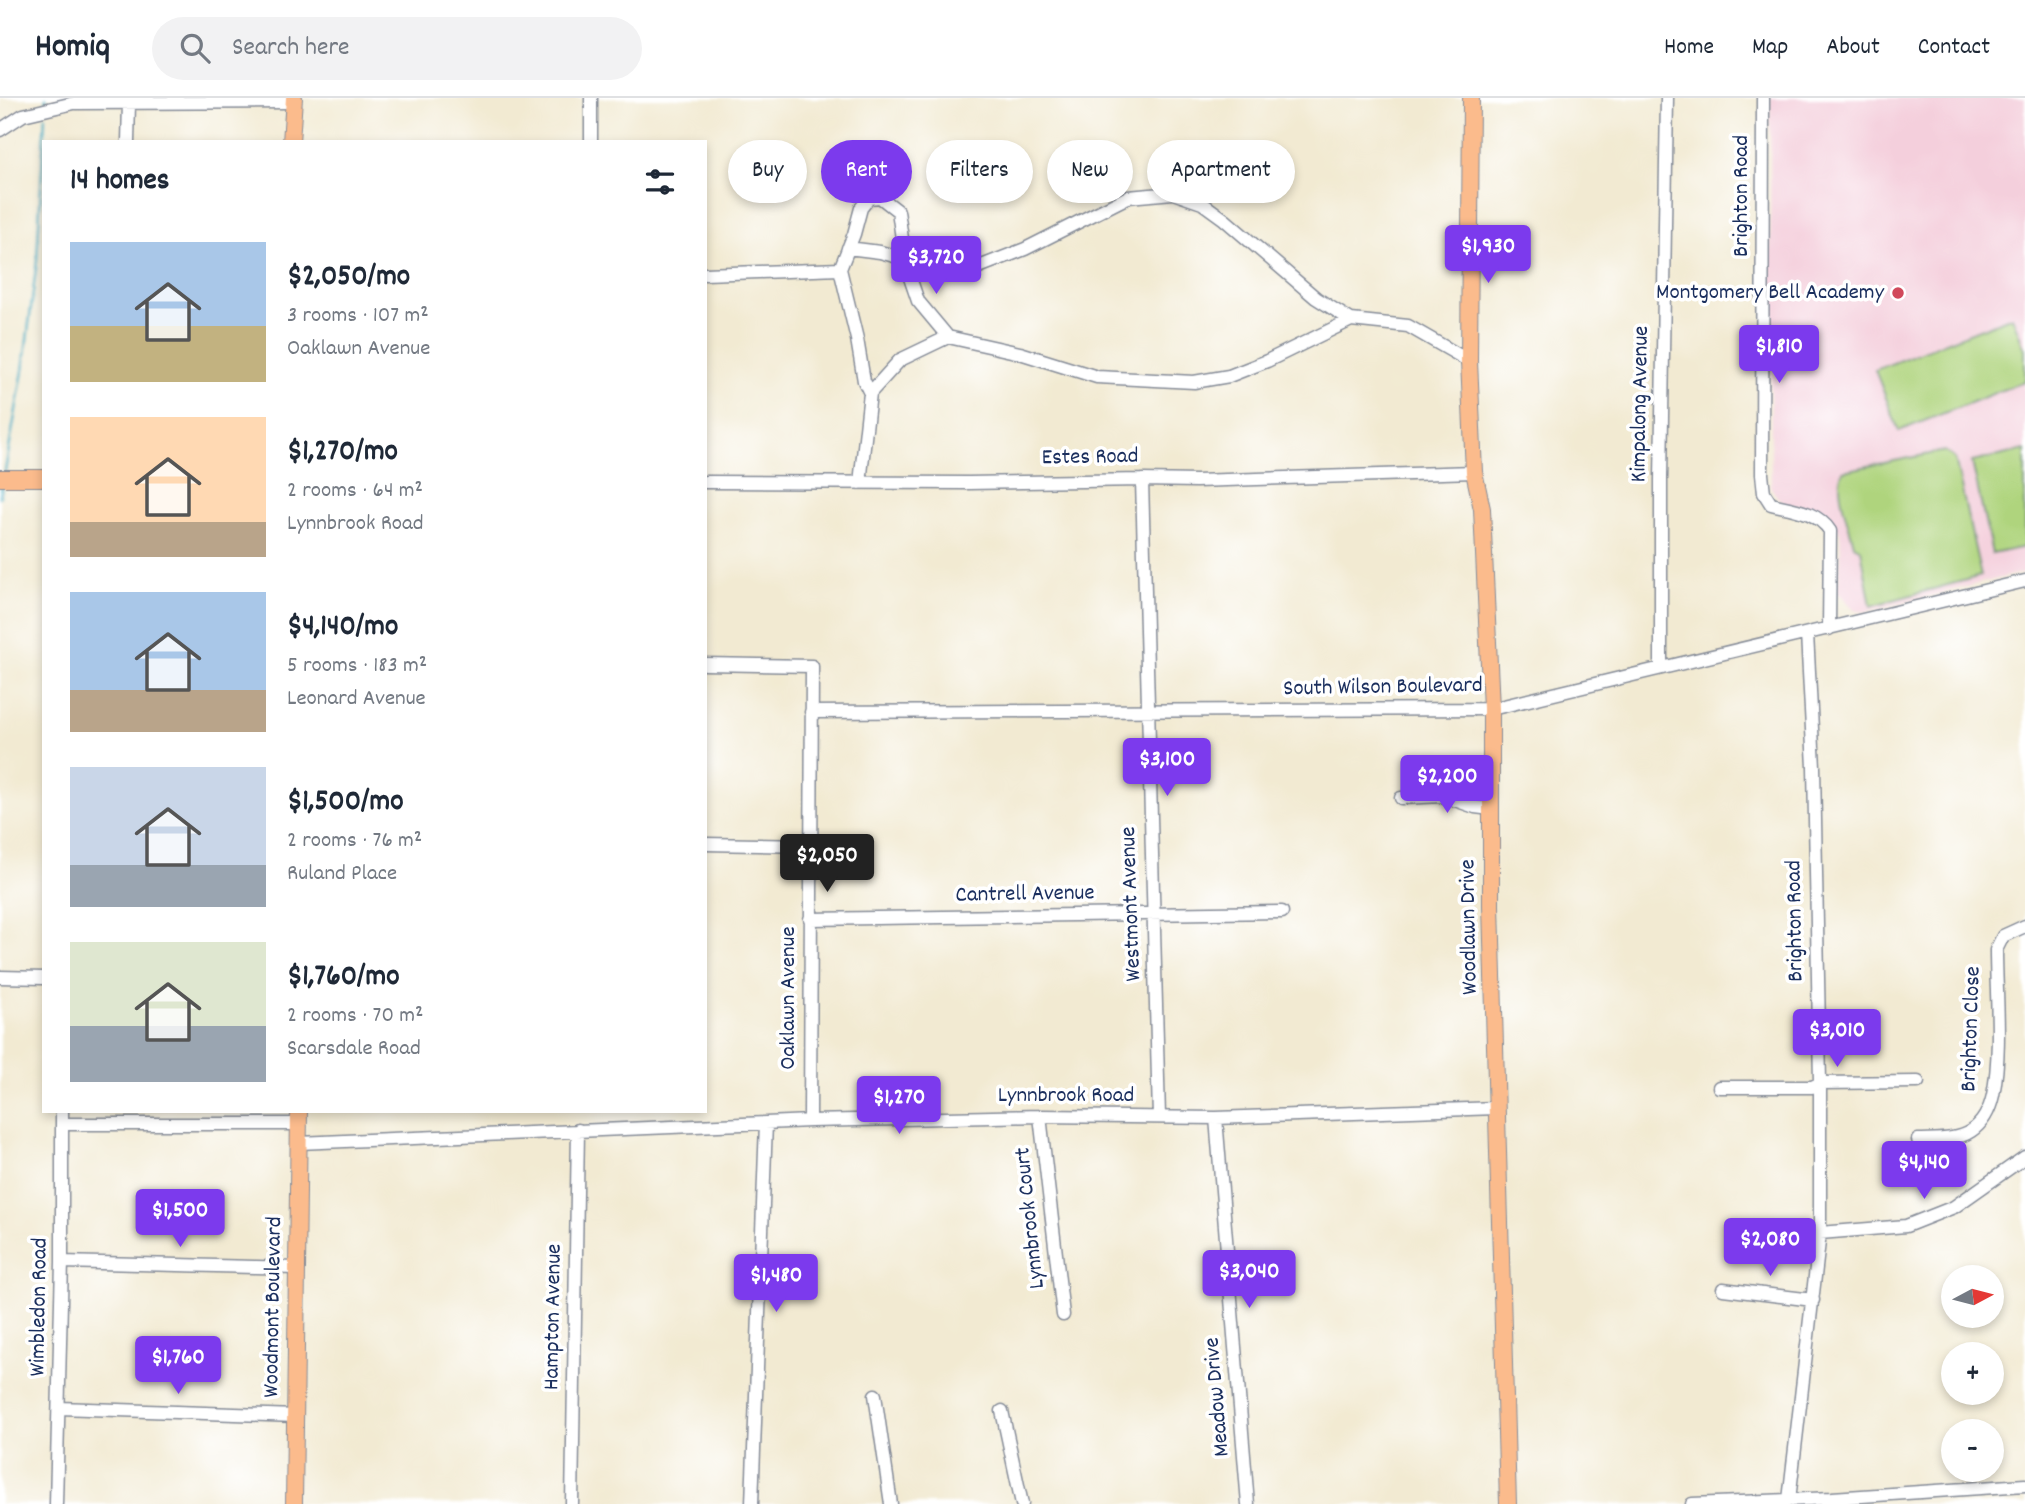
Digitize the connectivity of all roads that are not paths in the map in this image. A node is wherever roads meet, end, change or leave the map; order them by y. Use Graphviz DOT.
graph roads {
  1 [pos="591,98"];
  2 [pos="1471,98"];
  3 [pos="1667,98"];
  4 [pos="1763,98"];
  5 [pos="293,100"];
  6 [pos="129,103"];
  7 [pos="0,130"];
  8 [pos="128,140"];
  9 [pos="291,140"];
  10 [pos="591,140"];
  11 [pos="848,248"];
  12 [pos="905,262"];
  13 [pos="840,269"];
  14 [pos="707,274"];
  15 [pos="1351,320"];
  16 [pos="948,337"];
  17 [pos="1469,361"];
  18 [pos="870,393"];
  19 [pos="1474,472"];
  20 [pos="0,478"];
  21 [pos="42,478"];
  22 [pos="1142,480"];
  23 [pos="707,482"];
  24 [pos="860,483"];
  25 [pos="2025,581"];
  26 [pos="1829,629"];
  27 [pos="1808,634"];
  28 [pos="707,664"];
  29 [pos="1661,668"];
  30 [pos="1491,709"];
  31 [pos="811,712"];
  32 [pos="1147,712"];
  33 [pos="1401,798"];
  34 [pos="1491,809"];
  35 [pos="707,844"];
  36 [pos="811,846"];
  37 [pos="1282,912"];
  38 [pos="1154,914"];
  39 [pos="810,919"];
  40 [pos="2025,926"];
  41 [pos="0,977"];
  42 [pos="42,978"];
  43 [pos="1918,1082"];
  44 [pos="1820,1083"];
  45 [pos="1719,1087"];
  46 [pos="1497,1108"];
  47 [pos="1040,1116"];
  48 [pos="1159,1117"];
  49 [pos="62,1118"];
  50 [pos="299,1118"];
  51 [pos="1216,1118"];
  52 [pos="810,1121"];
  53 [pos="766,1123"];
  54 [pos="578,1130"];
  55 [pos="1918,1140"];
  56 [pos="299,1143"];
  57 [pos="2025,1157"];
  58 [pos="1820,1233"];
  59 [pos="62,1262"];
  60 [pos="297,1268"];
  61 [pos="1723,1289"];
  62 [pos="1813,1300"];
  63 [pos="1063,1315"];
  64 [pos="875,1395"];
  65 [pos="59,1408"];
  66 [pos="1002,1411"];
  67 [pos="296,1416"];
  68 [pos="2025,1485"];
  69 [pos="1928,1498"];
  70 [pos="1789,1500"];
  71 [pos="1745,1503"];
  72 [pos="56,1504"];
  73 [pos="294,1504"];
  74 [pos="572,1504"];
  75 [pos="752,1504"];
  76 [pos="891,1504"];
  77 [pos="1022,1504"];
  78 [pos="1248,1504"];
  79 [pos="1508,1504"];
  80 [pos="1692,1504"];
  1 -- 10 [label="street"];
  2 -- 17 [label="main road, Woodlawn Drive"];
  3 -- 29 [label="street, Kimpalong Avenue"];
  4 -- 26 [label="street, Brighton Road"];
  5 -- 6 [label="street"];
  5 -- 9 [label="main road"];
  6 -- 7 [label="street"];
  6 -- 8 [label="street"];
  11 -- 12 [label="street"];
  11 -- 12 [label="street"];
  11 -- 13 [label="street"];
  12 -- 15 [label="street"];
  12 -- 16 [label="street"];
  13 -- 14 [label="street"];
  13 -- 18 [label="street"];
  15 -- 16 [label="street"];
  15 -- 17 [label="street"];
  16 -- 18 [label="street"];
  17 -- 19 [label="main road, Woodlawn Drive"];
  18 -- 24 [label="street"];
  19 -- 22 [label="street, Estes Road"];
  19 -- 30 [label="main road, Woodlawn Drive"];
  20 -- 21 [label="main road"];
  22 -- 24 [label="street, Estes Road"];
  22 -- 32 [label="street, Westmont Avenue"];
  23 -- 24 [label="street, Estes Road"];
  25 -- 26 [label="street, South Wilson Boulevard"];
  26 -- 27 [label="street, South Wilson Boulevard"];
  27 -- 29 [label="street, South Wilson Boulevard"];
  27 -- 44 [label="street, Brighton Road"];
  28 -- 31 [label="street, Oaklawn Avenue"];
  29 -- 30 [label="street, South Wilson Boulevard"];
  30 -- 32 [label="street, South Wilson Boulevard"];
  30 -- 34 [label="main road, Woodlawn Drive"];
  31 -- 32 [label="street, South Wilson Boulevard"];
  31 -- 36 [label="street, Oaklawn Avenue"];
  32 -- 38 [label="street, Westmont Avenue"];
  33 -- 34 [label="street"];
  34 -- 46 [label="main road, Woodlawn Drive"];
  35 -- 36 [label="street"];
  36 -- 39 [label="street, Oaklawn Avenue"];
  37 -- 38 [label="street, Cantrell Avenue"];
  38 -- 39 [label="street, Cantrell Avenue"];
  38 -- 48 [label="street, Westmont Avenue"];
  39 -- 52 [label="street, Oaklawn Avenue"];
  40 -- 55 [label="street, Brighton Close"];
  41 -- 42 [label="street"];
  43 -- 44 [label="street"];
  44 -- 45 [label="street"];
  44 -- 58 [label="street, Brighton Road"];
  46 -- 51 [label="street, Lynnbrook Road"];
  46 -- 79 [label="main road, Woodlawn Drive"];
  47 -- 48 [label="street, Lynnbrook Road"];
  47 -- 52 [label="street, Lynnbrook Road"];
  47 -- 63 [label="street, Lynnbrook Court"];
  48 -- 51 [label="street, Lynnbrook Road"];
  49 -- 50 [label="street"];
  49 -- 59 [label="street, Wimbledon Road"];
  50 -- 56 [label="main road, Woodmont Boulevard"];
  51 -- 78 [label="street, Meadow Drive"];
  52 -- 53 [label="street, Lynnbrook Road"];
  53 -- 54 [label="street, Lynnbrook Road"];
  53 -- 75 [label="street"];
  54 -- 56 [label="street, Lynnbrook Road"];
  54 -- 74 [label="street, Hampton Avenue"];
  56 -- 60 [label="main road, Woodmont Boulevard"];
  57 -- 58 [label="street"];
  58 -- 62 [label="street, Brighton Road"];
  59 -- 60 [label="street"];
  59 -- 65 [label="street, Wimbledon Road"];
  60 -- 67 [label="main road, Woodmont Boulevard"];
  61 -- 62 [label="street"];
  62 -- 70 [label="street, Brighton Road"];
  64 -- 76 [label="street"];
  65 -- 67 [label="street"];
  65 -- 72 [label="street, Wimbledon Road"];
  66 -- 77 [label="street"];
  67 -- 73 [label="main road, Woodmont Boulevard"];
  68 -- 69 [label="street"];
  69 -- 70 [label="street"];
  70 -- 71 [label="street"];
  71 -- 80 [label="street"];
}
